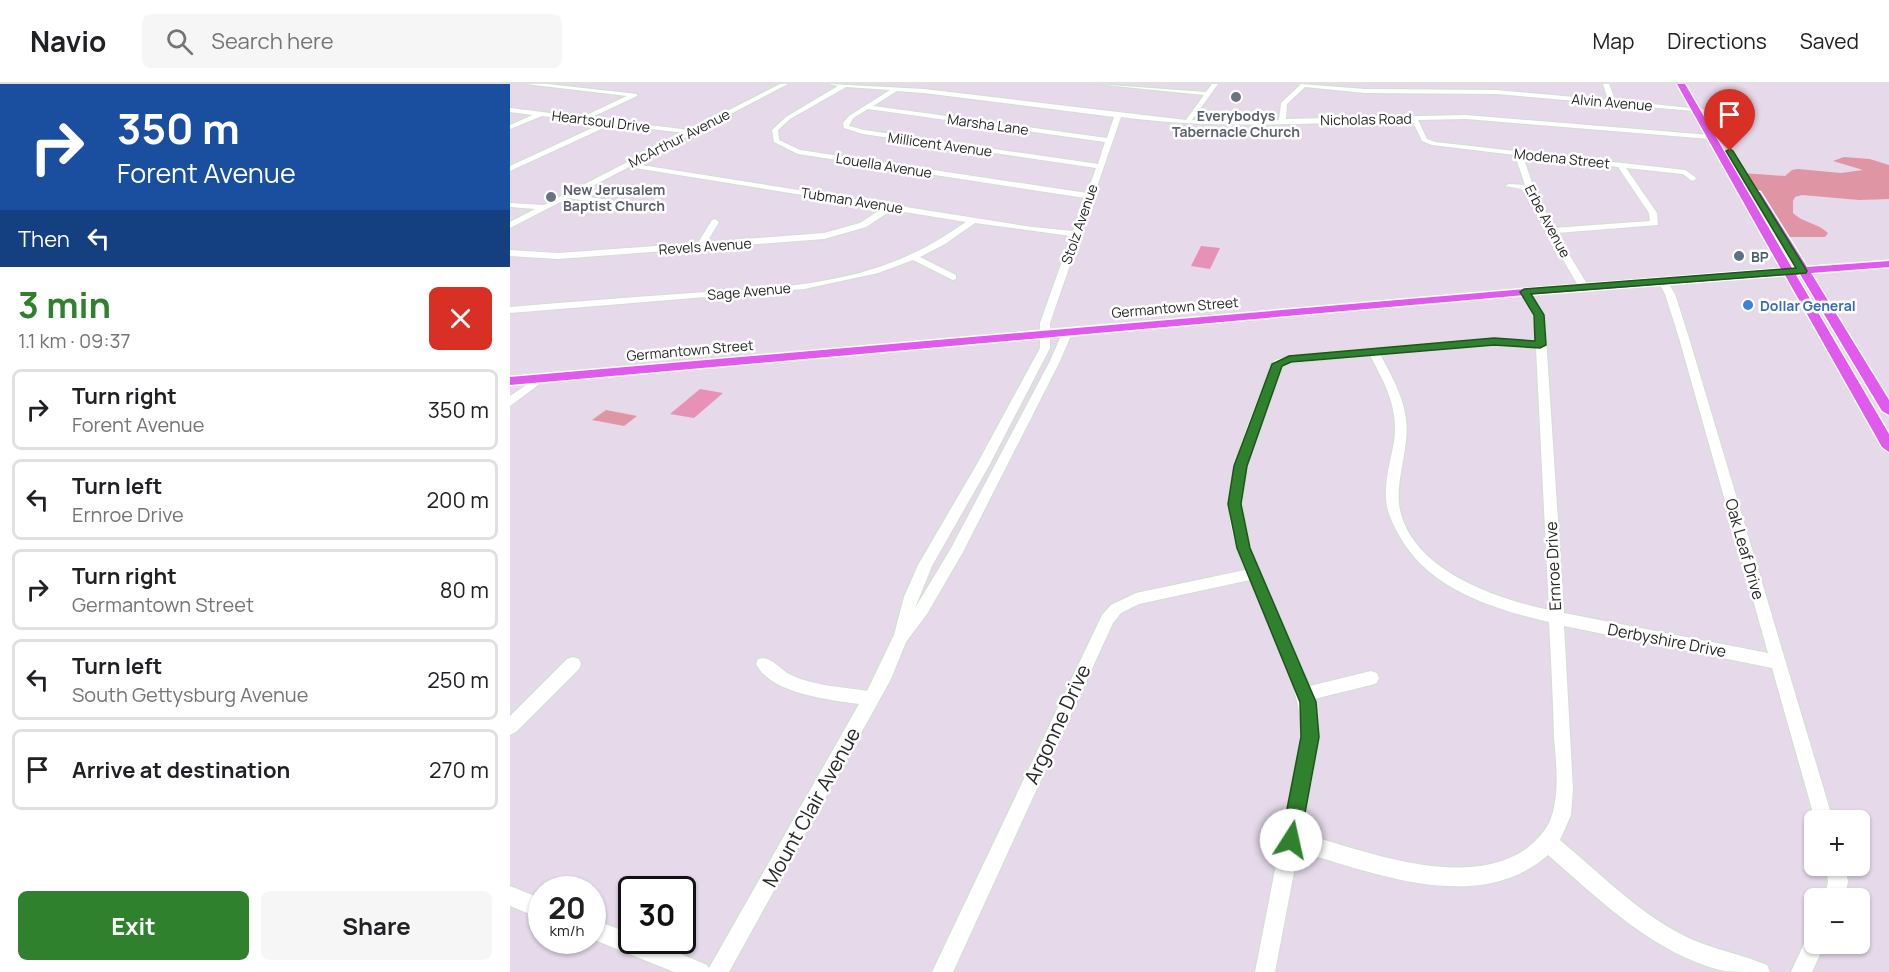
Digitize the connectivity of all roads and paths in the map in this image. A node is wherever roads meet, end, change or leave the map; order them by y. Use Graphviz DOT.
graph roads {
  1 [pos="528,84"];
  2 [pos="785,84"];
  3 [pos="831,84"];
  4 [pos="1098,84"];
  5 [pos="1215,84"];
  6 [pos="1606,84"];
  7 [pos="1681,84"];
  8 [pos="1691,84"];
  9 [pos="846,85"];
  10 [pos="1304,85"];
  11 [pos="896,88"];
  12 [pos="1208,94"];
  13 [pos="1612,102"];
  14 [pos="867,107"];
  15 [pos="1695,109"];
  16 [pos="510,110"];
  17 [pos="1706,110"];
  18 [pos="543,114"];
  19 [pos="1118,116"];
  20 [pos="1414,118"];
  21 [pos="582,119"];
  22 [pos="1282,121"];
  23 [pos="611,122"];
  24 [pos="1188,122"];
  25 [pos="510,127"];
  26 [pos="692,132"];
  27 [pos="1717,136"];
  28 [pos="1109,140"];
  29 [pos="1518,153"];
  30 [pos="1619,163"];
  31 [pos="629,165"];
  32 [pos="1099,166"];
  33 [pos="510,169"];
  34 [pos="1692,179"];
  35 [pos="1509,186"];
  36 [pos="1529,188"];
  37 [pos="567,196"];
  38 [pos="1089,196"];
  39 [pos="510,205"];
  40 [pos="892,206"];
  41 [pos="547,207"];
  42 [pos="638,211"];
  43 [pos="974,220"];
  44 [pos="714,222"];
  45 [pos="510,225"];
  46 [pos="1550,231"];
  47 [pos="1075,234"];
  48 [pos="700,246"];
  49 [pos="510,254"];
  50 [pos="1792,254"];
  51 [pos="915,258"];
  52 [pos="1889,264"];
  53 [pos="1842,268"];
  54 [pos="1795,271"];
  55 [pos="1749,274"];
  56 [pos="953,277"];
  57 [pos="1662,280"];
  58 [pos="1797,286"];
  59 [pos="1584,287"];
  60 [pos="1524,292"];
  61 [pos="510,310"];
  62 [pos="1068,331"];
  63 [pos="1042,334"];
  64 [pos="1540,345"];
  65 [pos="1374,352"];
  66 [pos="541,378"];
  67 [pos="510,381"];
  68 [pos="510,402"];
  69 [pos="1889,411"];
  70 [pos="1889,447"];
  71 [pos="1254,574"];
  72 [pos="1556,618"];
  73 [pos="900,639"];
  74 [pos="1778,662"];
  75 [pos="573,664"];
  76 [pos="764,664"];
  77 [pos="1371,678"];
  78 [pos="1305,694"];
  79 [pos="871,699"];
  80 [pos="510,726"];
  81 [pos="1821,810"];
  82 [pos="1291,840"];
  83 [pos="1548,842"];
  84 [pos="510,896"];
  85 [pos="528,903"];
  86 [pos="606,935"];
  87 [pos="1809,954"];
  88 [pos="700,972"];
  89 [pos="718,972"];
  90 [pos="942,972"];
  91 [pos="1265,972"];
  92 [pos="1760,972"];
  93 [pos="1801,972"];
  1 -- 21 [label="street"];
  2 -- 26 [label="street, McArthur Avenue"];
  3 -- 9 [label="street, Nicholas Road"];
  4 -- 12 [label="street"];
  5 -- 12 [label="street"];
  6 -- 13 [label="street"];
  7 -- 15 [label="main road"];
  8 -- 17 [label="main road"];
  9 -- 11 [label="street, Nicholas Road"];
  9 -- 38 [label="street, Louella Avenue"];
  10 -- 13 [label="street, Alvin Avenue"];
  10 -- 22 [label="street"];
  11 -- 14 [label="street, Millicent Avenue"];
  11 -- 19 [label="street, Nicholas Road"];
  12 -- 24 [label="street"];
  13 -- 15 [label="street, Alvin Avenue"];
  14 -- 28 [label="street, Marsha Lane"];
  14 -- 32 [label="street, Millicent Avenue"];
  15 -- 17 [label="street, Alvin Avenue"];
  15 -- 27 [label="main road"];
  16 -- 18 [label="street, Heartsoul Drive"];
  17 -- 27 [label="main road"];
  18 -- 21 [label="street, Heartsoul Drive"];
  18 -- 25 [label="street"];
  19 -- 24 [label="street, Nicholas Road"];
  19 -- 28 [label="street, Stolz Avenue"];
  20 -- 22 [label="street, Nicholas Road"];
  20 -- 27 [label="street, Nicholas Road"];
  20 -- 29 [label="street, Modena Street"];
  21 -- 23 [label="street, Heartsoul Drive"];
  22 -- 24 [label="street, Nicholas Road"];
  23 -- 26 [label="street, Heartsoul Drive"];
  23 -- 33 [label="street"];
  26 -- 31 [label="street, McArthur Avenue"];
  27 -- 50 [label="main road"];
  27 -- 54 [label="main road"];
  28 -- 32 [label="street, Stolz Avenue"];
  29 -- 30 [label="street, Modena Street"];
  29 -- 36 [label="street, Erbe Avenue"];
  30 -- 34 [label="street, Modena Street"];
  30 -- 46 [label="street"];
  31 -- 37 [label="street, McArthur Avenue"];
  31 -- 40 [label="street, Tubman Avenue"];
  32 -- 38 [label="street, Stolz Avenue"];
  35 -- 36 [label="street"];
  36 -- 46 [label="street, Erbe Avenue"];
  37 -- 41 [label="street, McArthur Avenue"];
  37 -- 42 [label="street"];
  38 -- 47 [label="street, Stolz Avenue"];
  39 -- 41 [label="street"];
  40 -- 43 [label="street, Tubman Avenue"];
  40 -- 48 [label="street, Revels Avenue"];
  41 -- 45 [label="street, McArthur Avenue"];
  43 -- 47 [label="street, Tubman Avenue"];
  43 -- 51 [label="street, Sage Avenue"];
  44 -- 48 [label="street"];
  46 -- 59 [label="street, Erbe Avenue"];
  47 -- 63 [label="street, Stolz Avenue"];
  48 -- 49 [label="street, Revels Avenue"];
  50 -- 53 [label="main road"];
  50 -- 54 [label="main road"];
  51 -- 56 [label="street"];
  51 -- 61 [label="street, Sage Avenue"];
  52 -- 53 [label="main road"];
  53 -- 54 [label="main road, Germantown Street"];
  54 -- 55 [label="main road, Germantown Street"];
  54 -- 58 [label="main road"];
  54 -- 69 [label="main road"];
  55 -- 57 [label="main road, Germantown Street"];
  55 -- 58 [label="main road"];
  57 -- 59 [label="main road, Germantown Street"];
  57 -- 74 [label="street, Oak Leaf Drive"];
  58 -- 70 [label="main road"];
  59 -- 60 [label="main road, Germantown Street"];
  60 -- 62 [label="main road, Germantown Street"];
  60 -- 64 [label="street, Ernroe Drive"];
  62 -- 63 [label="main road, Germantown Street"];
  62 -- 73 [label="street, Mount Clair Avenue"];
  63 -- 66 [label="main road, Germantown Street"];
  63 -- 73 [label="street, Mount Clair Avenue"];
  64 -- 65 [label="street"];
  64 -- 72 [label="street, Ernroe Drive"];
  65 -- 71 [label="street"];
  65 -- 72 [label="street, Derbyshire Drive"];
  66 -- 67 [label="main road, Germantown Street"];
  66 -- 68 [label="street"];
  71 -- 78 [label="street"];
  71 -- 90 [label="street, Argonne Drive"];
  72 -- 74 [label="street, Derbyshire Drive"];
  72 -- 83 [label="street, Ernroe Drive"];
  73 -- 79 [label="street, Mount Clair Avenue"];
  74 -- 81 [label="street, Oak Leaf Drive"];
  75 -- 80 [label="street"];
  76 -- 79 [label="street"];
  77 -- 78 [label="street"];
  78 -- 82 [label="street"];
  79 -- 89 [label="street, Mount Clair Avenue"];
  82 -- 83 [label="street"];
  82 -- 91 [label="street"];
  83 -- 92 [label="street"];
  84 -- 85 [label="street"];
  86 -- 88 [label="street"];
  87 -- 93 [label="street"];
}
